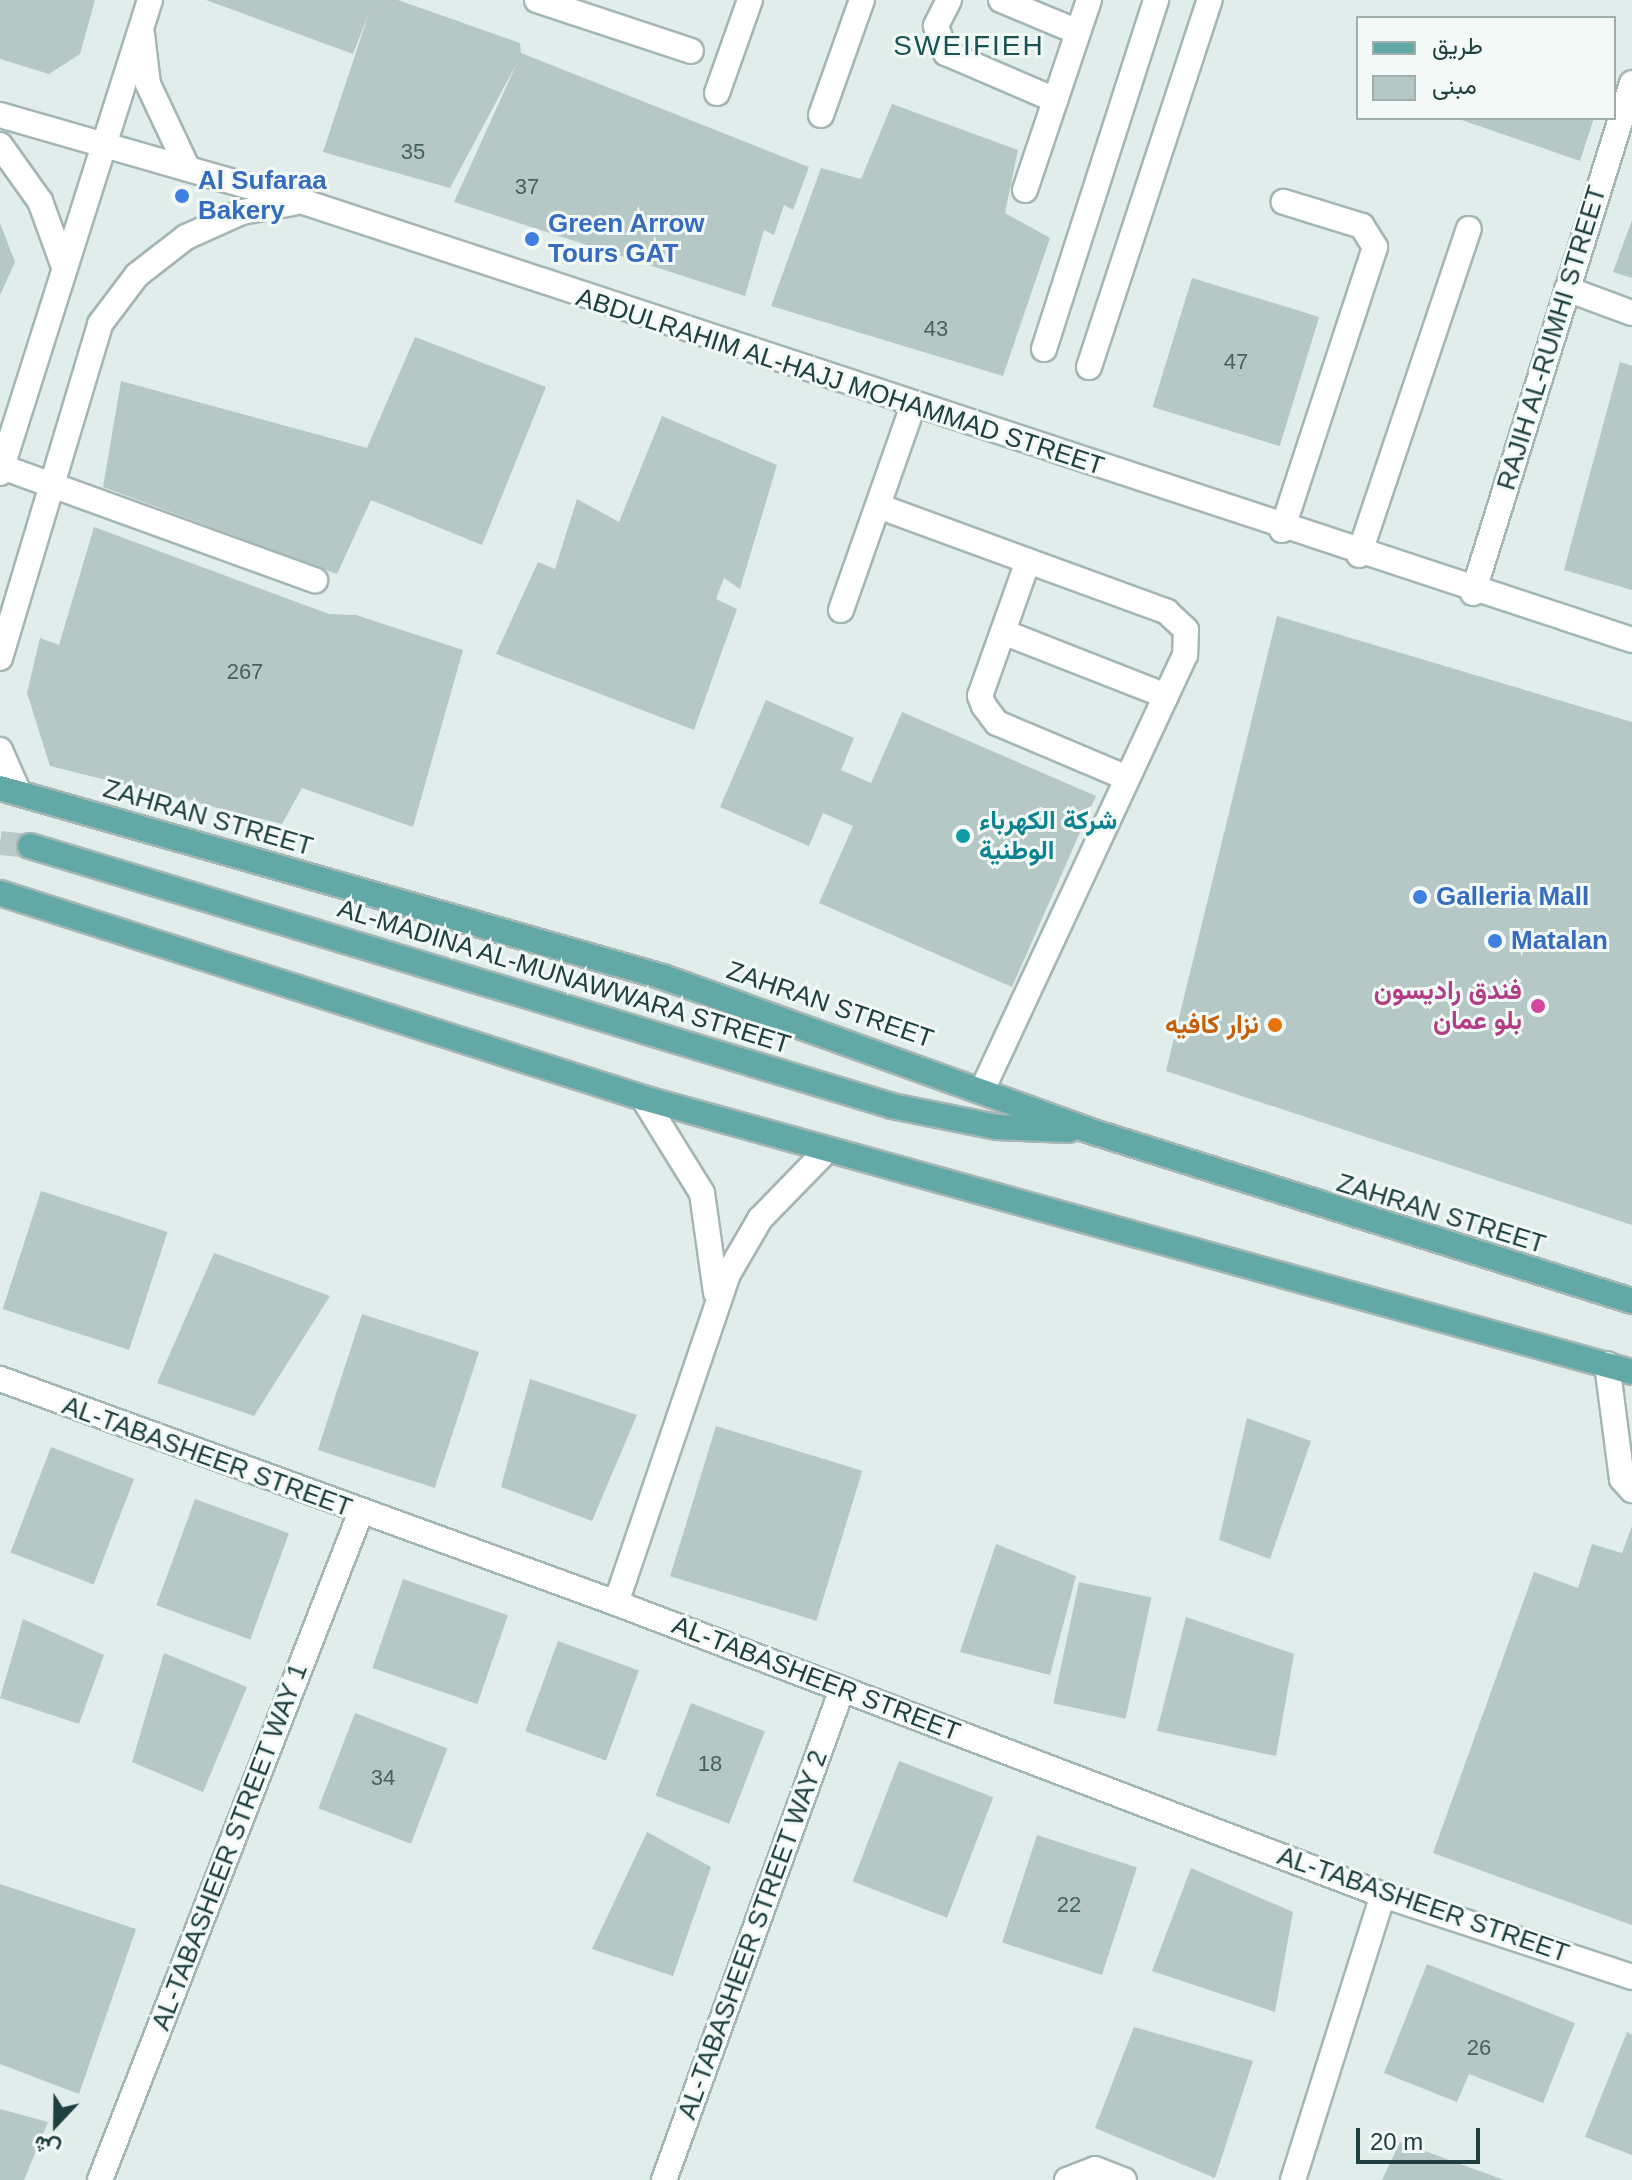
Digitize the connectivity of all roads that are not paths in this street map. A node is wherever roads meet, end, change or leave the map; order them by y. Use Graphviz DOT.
graph roads {
  1 [pos="150,0"];
  2 [pos="537,0"];
  3 [pos="750,0"];
  4 [pos="862,0"];
  5 [pos="949,0"];
  6 [pos="1001,0"];
  7 [pos="1089,0"];
  8 [pos="1156,0"];
  9 [pos="1210,0"];
  10 [pos="142,24"];
  11 [pos="1078,32"];
  12 [pos="691,51"];
  13 [pos="1632,83"];
  14 [pos="717,93"];
  15 [pos="1055,100"];
  16 [pos="0,115"];
  17 [pos="821,115"];
  18 [pos="102,144"];
  19 [pos="0,145"];
  20 [pos="188,169"];
  21 [pos="1025,190"];
  22 [pos="304,202"];
  23 [pos="1284,202"];
  24 [pos="1469,229"];
  25 [pos="64,267"];
  26 [pos="1567,289"];
  27 [pos="1632,313"];
  28 [pos="1044,349"];
  29 [pos="1089,367"];
  30 [pos="913,406"];
  31 [pos="1,470"];
  32 [pos="52,483"];
  33 [pos="878,506"];
  34 [pos="1282,530"];
  35 [pos="1359,555"];
  36 [pos="1028,561"];
  37 [pos="315,580"];
  38 [pos="1473,593"];
  39 [pos="841,610"];
  40 [pos="1003,632"];
  41 [pos="1632,640"];
  42 [pos="0,658"];
  43 [pos="1166,696"];
  44 [pos="0,750"];
  45 [pos="1127,778"];
  46 [pos="10,791"];
  47 [pos="30,846"];
  48 [pos="0,893"];
  49 [pos="982,1090"];
  50 [pos="643,1098"];
  51 [pos="1087,1130"];
  52 [pos="827,1150"];
  53 [pos="1632,1301"];
  54 [pos="716,1304"];
  55 [pos="1607,1364"];
  56 [pos="1632,1372"];
  57 [pos="0,1379"];
  58 [pos="1632,1490"];
  59 [pos="360,1514"];
  60 [pos="616,1603"];
  61 [pos="842,1689"];
  62 [pos="1383,1895"];
  63 [pos="1632,1977"];
  64 [pos="100,2180"];
  65 [pos="664,2180"];
  66 [pos="1067,2180"];
  67 [pos="1124,2180"];
  68 [pos="1293,2180"];
  1 -- 10 [label="street"];
  2 -- 12 [label="street"];
  3 -- 14 [label="street"];
  4 -- 17 [label="street"];
  5 -- 15 [label="street"];
  6 -- 11 [label="street"];
  7 -- 11 [label="street"];
  8 -- 28 [label="street"];
  9 -- 29 [label="street"];
  10 -- 18 [label="street"];
  10 -- 20 [label="street"];
  11 -- 15 [label="street"];
  13 -- 26 [label="street, RAJIH AL-RUMHI STREET"];
  15 -- 21 [label="street"];
  16 -- 18 [label="street, ABDULRAHIM AL-HAJJ MOHAMMAD STREET"];
  18 -- 20 [label="street, ABDULRAHIM AL-HAJJ MOHAMMAD STREET"];
  18 -- 25 [label="street"];
  19 -- 25 [label="street"];
  20 -- 22 [label="street, ABDULRAHIM AL-HAJJ MOHAMMAD STREET"];
  22 -- 30 [label="street, ABDULRAHIM AL-HAJJ MOHAMMAD STREET"];
  22 -- 32 [label="street"];
  23 -- 34 [label="street"];
  24 -- 35 [label="street"];
  25 -- 31 [label="street"];
  26 -- 27 [label="street"];
  26 -- 38 [label="street, RAJIH AL-RUMHI STREET"];
  30 -- 33 [label="street"];
  30 -- 34 [label="street, ABDULRAHIM AL-HAJJ MOHAMMAD STREET"];
  31 -- 32 [label="street"];
  32 -- 37 [label="street"];
  32 -- 42 [label="street"];
  33 -- 36 [label="street"];
  33 -- 39 [label="street"];
  34 -- 35 [label="street, ABDULRAHIM AL-HAJJ MOHAMMAD STREET"];
  35 -- 38 [label="street, ABDULRAHIM AL-HAJJ MOHAMMAD STREET"];
  36 -- 40 [label="street"];
  36 -- 43 [label="street"];
  38 -- 41 [label="street, ABDULRAHIM AL-HAJJ MOHAMMAD STREET"];
  40 -- 43 [label="street"];
  40 -- 45 [label="street"];
  43 -- 45 [label="street"];
  44 -- 46 [label="street"];
  45 -- 49 [label="street"];
  46 -- 49 [label="main road, ZAHRAN STREET"];
  47 -- 51 [label="main road, AL-MADINA AL-MUNAWWARA STREET"];
  48 -- 50 [label="main road"];
  49 -- 51 [label="main road, ZAHRAN STREET"];
  50 -- 52 [label="main road"];
  50 -- 54 [label="street"];
  51 -- 53 [label="main road, ZAHRAN STREET"];
  52 -- 54 [label="street"];
  52 -- 55 [label="main road"];
  54 -- 60 [label="street"];
  55 -- 56 [label="main road"];
  55 -- 58 [label="street"];
  57 -- 59 [label="street, AL-TABASHEER STREET"];
  59 -- 60 [label="street, AL-TABASHEER STREET"];
  59 -- 64 [label="street, AL-TABASHEER STREET WAY 1"];
  60 -- 61 [label="street, AL-TABASHEER STREET"];
  61 -- 62 [label="street, AL-TABASHEER STREET"];
  61 -- 65 [label="street, AL-TABASHEER STREET WAY 2"];
  62 -- 63 [label="street, AL-TABASHEER STREET"];
  62 -- 68 [label="street"];
  66 -- 67 [label="street"];
}
